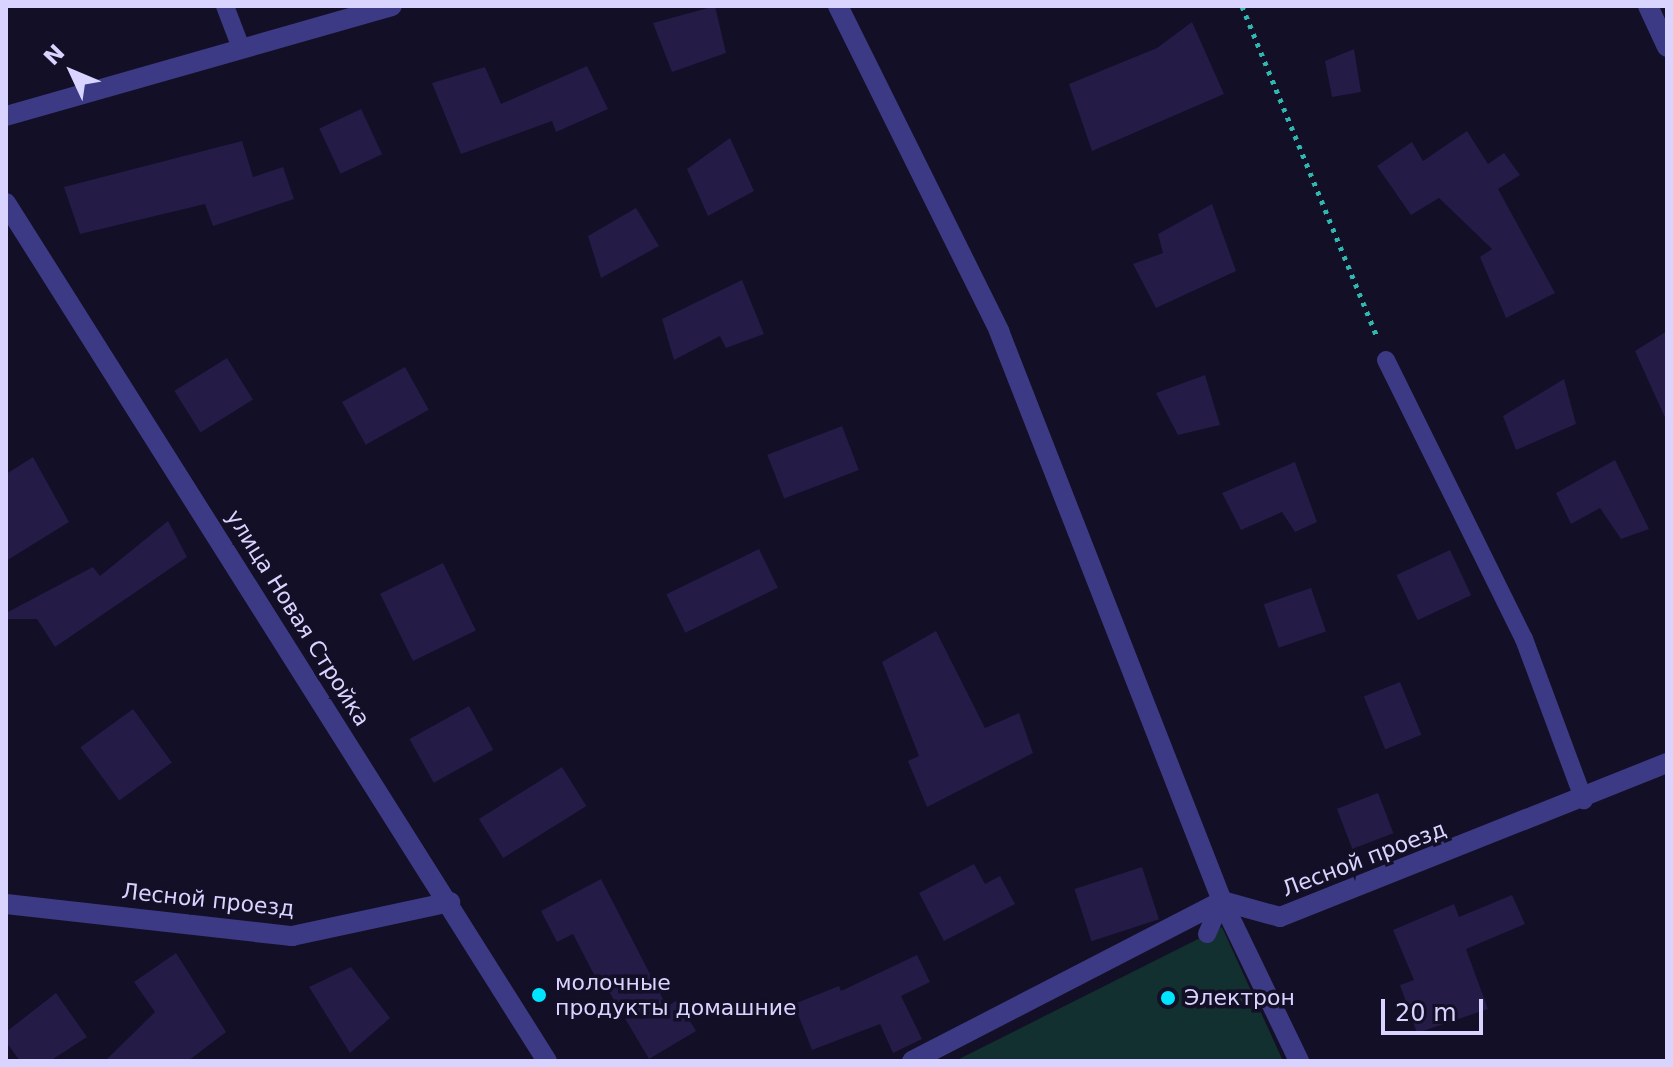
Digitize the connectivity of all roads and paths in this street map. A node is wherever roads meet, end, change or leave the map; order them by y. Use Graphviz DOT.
graph roads {
  1 [pos="225,6"];
  2 [pos="392,6"];
  3 [pos="838,6"];
  4 [pos="1242,6"];
  5 [pos="1648,6"];
  6 [pos="1667,47"];
  7 [pos="241,48"];
  8 [pos="6,116"];
  9 [pos="6,203"];
  10 [pos="1386,360"];
  11 [pos="1667,763"];
  12 [pos="1584,800"];
  13 [pos="1222,901"];
  14 [pos="450,902"];
  15 [pos="6,904"];
  16 [pos="1207,934"];
  17 [pos="547,1061"];
  18 [pos="912,1061"];
  19 [pos="1299,1061"];
  1 -- 7 [label="lane"];
  2 -- 7 [label="street"];
  3 -- 13 [label="street"];
  4 -- 10 [label="path"];
  5 -- 6 [label="street"];
  7 -- 8 [label="street"];
  9 -- 14 [label="street, улица Новая Стройка"];
  10 -- 12 [label="lane"];
  11 -- 12 [label="street, Лесной проезд"];
  12 -- 13 [label="street, Лесной проезд"];
  13 -- 16 [label="lane"];
  13 -- 18 [label="street"];
  13 -- 19 [label="street"];
  14 -- 15 [label="street, Лесной проезд"];
  14 -- 17 [label="street, улица Новая Стройка"];
}
